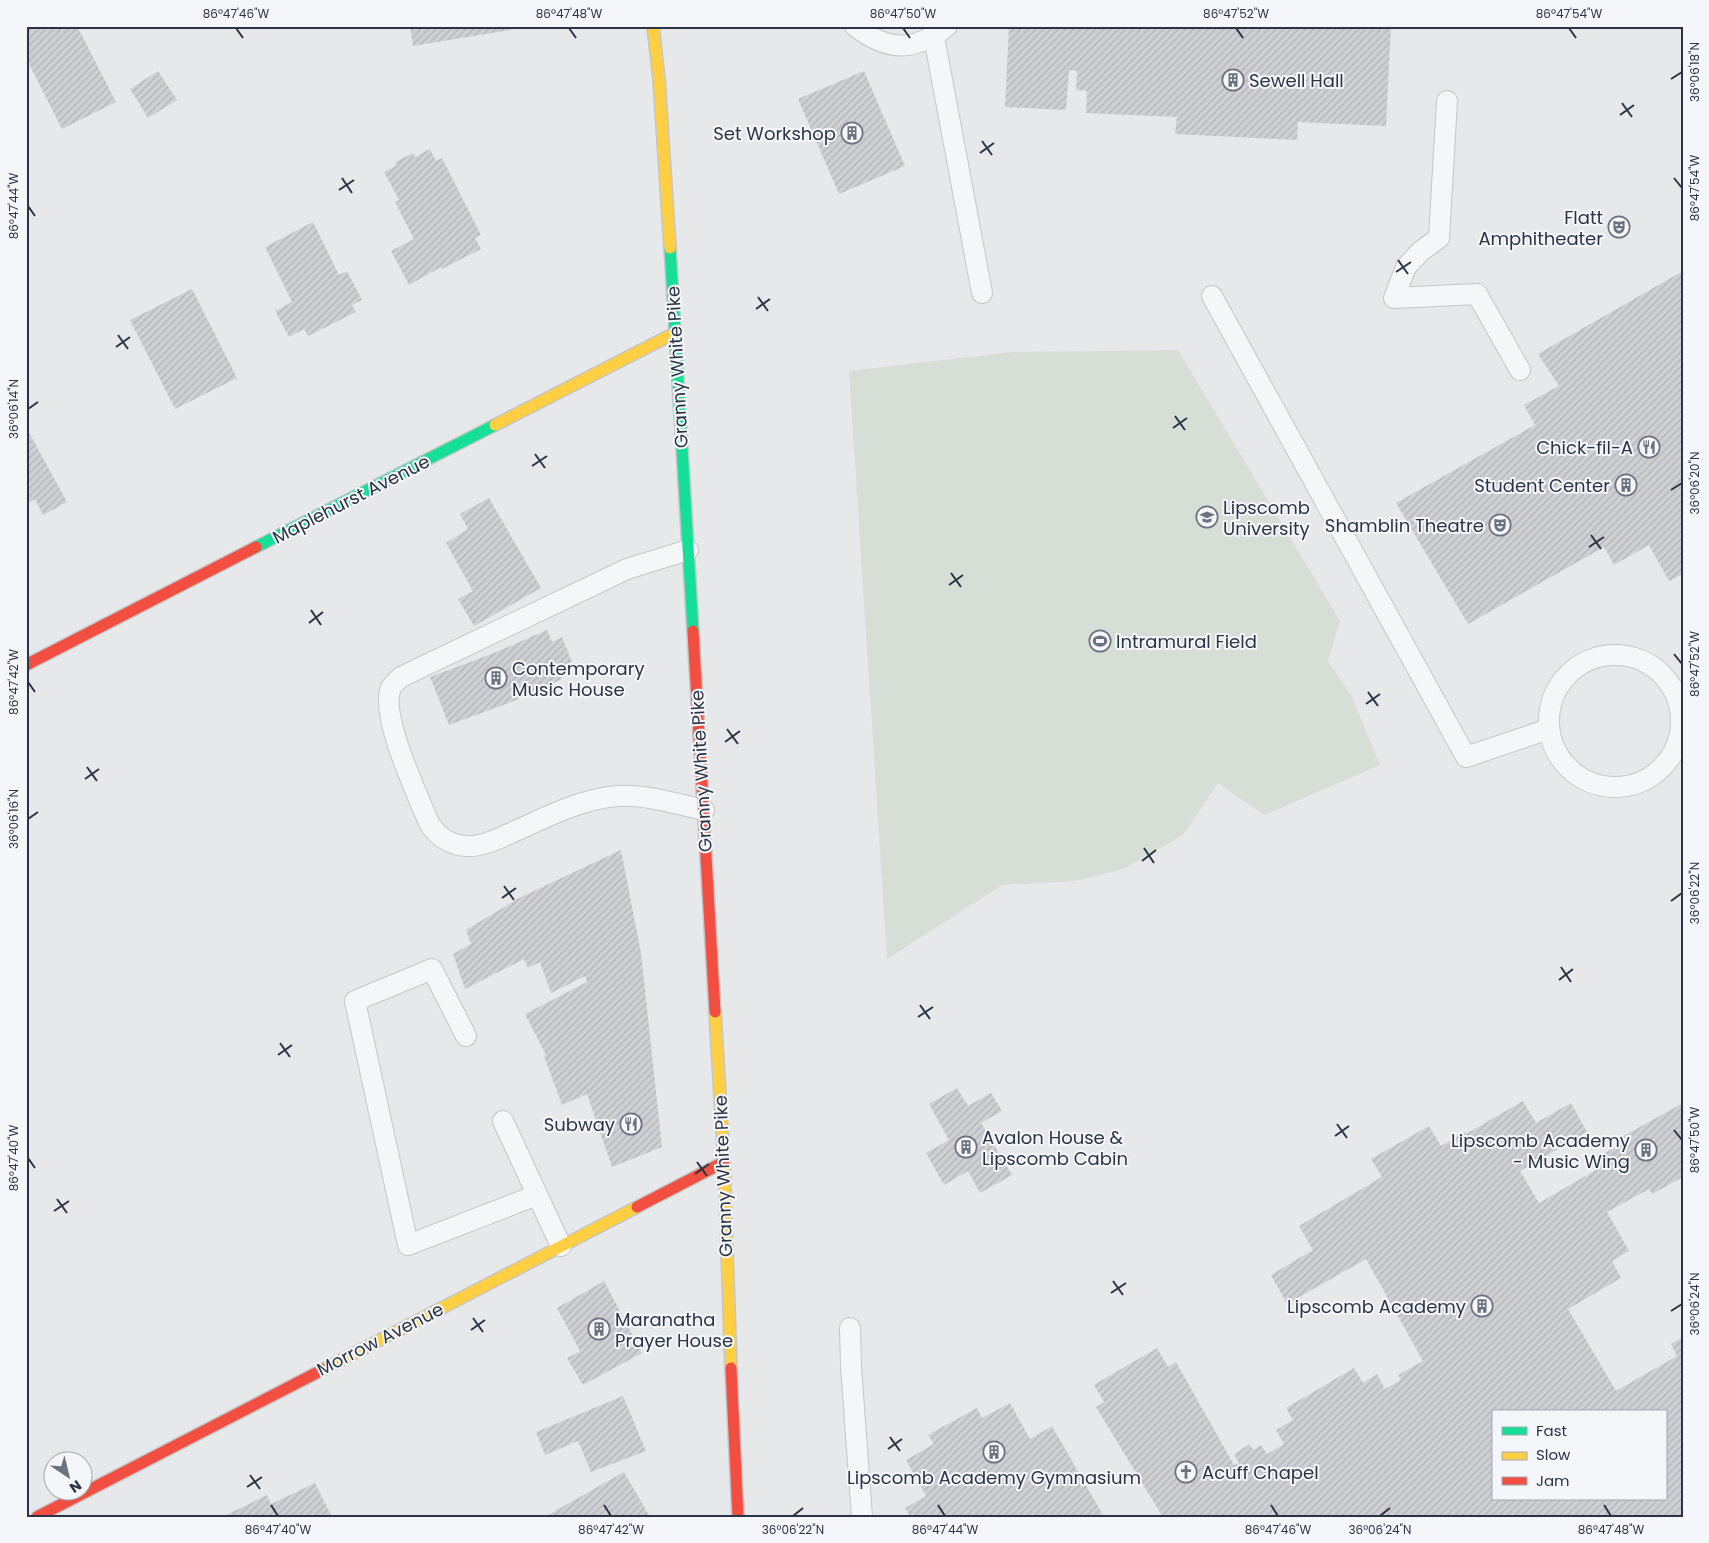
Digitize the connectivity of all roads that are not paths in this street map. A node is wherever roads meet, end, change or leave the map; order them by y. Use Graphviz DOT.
graph roads {
  1 [pos="653,26"];
  2 [pos="856,26"];
  3 [pos="940,32"];
  4 [pos="1447,101"];
  5 [pos="982,293"];
  6 [pos="1212,296"];
  7 [pos="675,333"];
  8 [pos="1520,370"];
  9 [pos="688,550"];
  10 [pos="26,665"];
  11 [pos="1549,729"];
  12 [pos="704,810"];
  13 [pos="466,1036"];
  14 [pos="503,1121"];
  15 [pos="724,1162"];
  16 [pos="537,1195"];
  17 [pos="561,1246"];
  18 [pos="850,1328"];
  19 [pos="37,1517"];
  20 [pos="738,1517"];
  21 [pos="862,1517"];
  1 -- 7 [label="main road, Granny White Pike"];
  2 -- 3 [label="lane"];
  3 -- 5 [label="lane"];
  4 -- 8 [label="lane"];
  6 -- 11 [label="lane"];
  7 -- 9 [label="main road, Granny White Pike"];
  7 -- 10 [label="main road, Maplehurst Avenue"];
  9 -- 12 [label="main road, Granny White Pike"];
  9 -- 12 [label="lane"];
  11 -- 11 [label="lane"];
  12 -- 15 [label="main road, Granny White Pike"];
  13 -- 16 [label="lane"];
  14 -- 16 [label="lane"];
  15 -- 17 [label="main road, Morrow Avenue"];
  15 -- 20 [label="main road, Granny White Pike"];
  16 -- 17 [label="lane"];
  17 -- 19 [label="main road, Morrow Avenue"];
  18 -- 21 [label="lane"];
}
